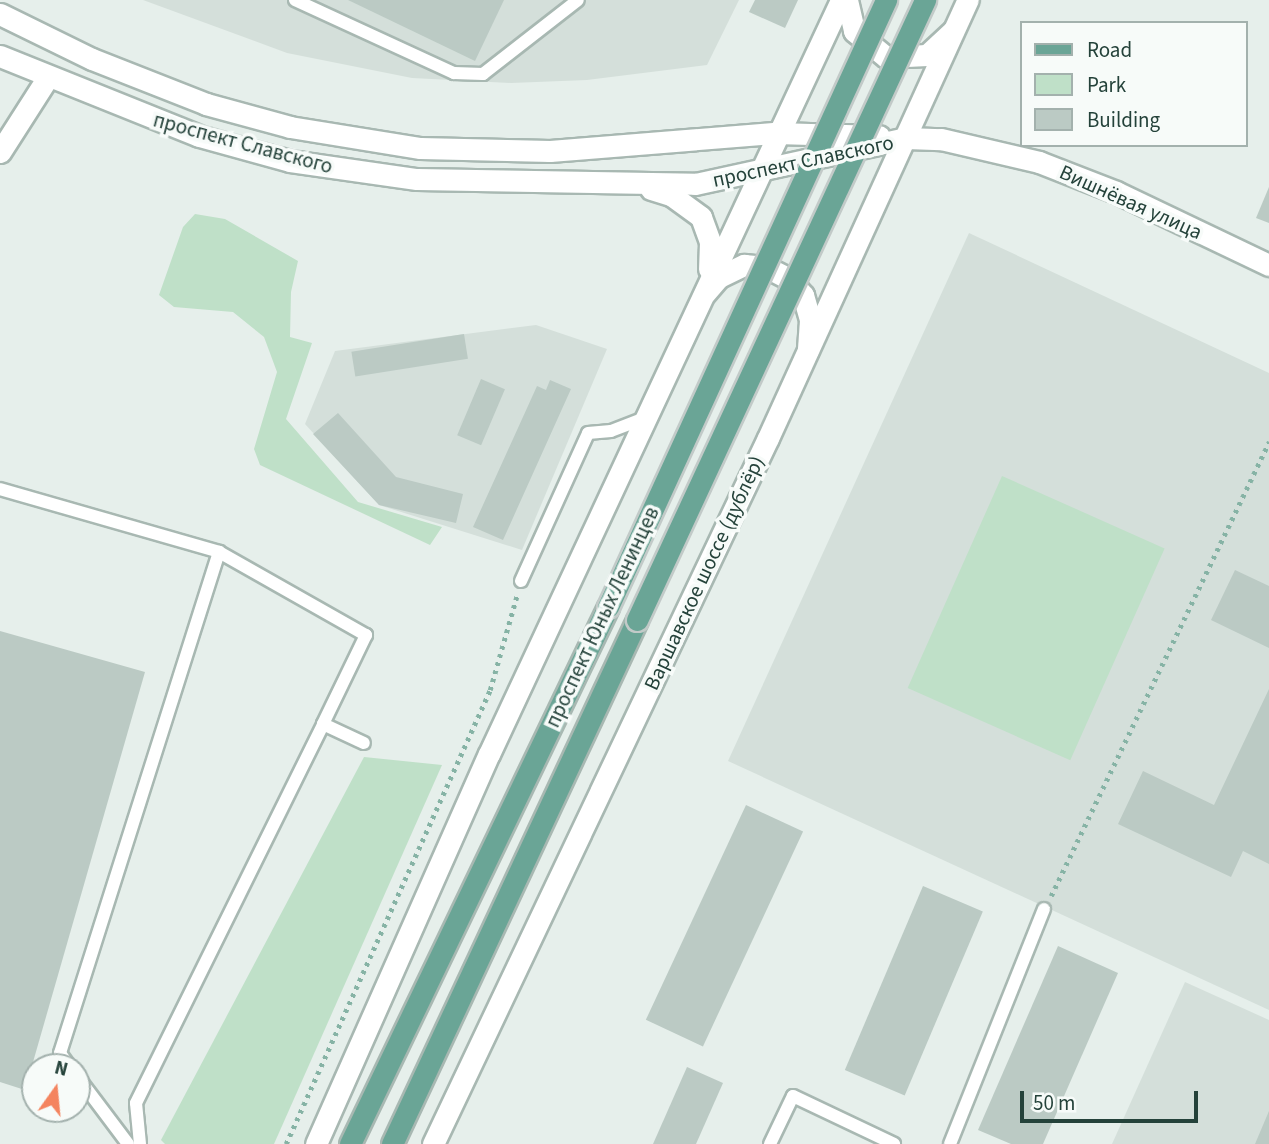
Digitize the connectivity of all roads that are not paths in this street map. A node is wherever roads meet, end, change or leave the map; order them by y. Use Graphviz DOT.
graph roads {
  1 [pos="295,0"];
  2 [pos="578,0"];
  3 [pos="841,0"];
  4 [pos="846,0"];
  5 [pos="886,0"];
  6 [pos="925,0"];
  7 [pos="968,0"];
  8 [pos="0,14"];
  9 [pos="956,26"];
  10 [pos="0,56"];
  11 [pos="48,77"];
  12 [pos="776,133"];
  13 [pos="906,138"];
  14 [pos="0,152"];
  15 [pos="757,173"];
  16 [pos="625,182"];
  17 [pos="1269,265"];
  18 [pos="709,277"];
  19 [pos="697,303"];
  20 [pos="807,352"];
  21 [pos="645,418"];
  22 [pos="0,489"];
  23 [pos="219,552"];
  24 [pos="521,581"];
  25 [pos="323,724"];
  26 [pos="364,743"];
  27 [pos="1044,909"];
  28 [pos="60,1053"];
  29 [pos="91,1095"];
  30 [pos="128,1144"];
  31 [pos="140,1144"];
  32 [pos="316,1144"];
  33 [pos="349,1144"];
  34 [pos="392,1144"];
  35 [pos="433,1144"];
  36 [pos="770,1144"];
  37 [pos="894,1144"];
  38 [pos="950,1144"];
  1 -- 2 [label="lane"];
  3 -- 12 [label="main road"];
  4 -- 9 [label="main road"];
  5 -- 33 [label="main road, проспект Юных Ленинцев, bridge"];
  6 -- 34 [label="main road, проспект Юных Ленинцев, bridge"];
  7 -- 9 [label="main road, Варшавское шоссе (дублёр)"];
  8 -- 12 [label="main road, проспект Славского"];
  9 -- 13 [label="main road, Варшавское шоссе (дублёр)"];
  10 -- 11 [label="main road, проспект Славского"];
  11 -- 14 [label="main road"];
  11 -- 16 [label="main road, проспект Славского"];
  12 -- 13 [label="main road, проспект Славского"];
  12 -- 15 [label="main road"];
  13 -- 15 [label="main road, проспект Славского"];
  13 -- 17 [label="main road, Вишнёвая улица"];
  13 -- 20 [label="main road, Варшавское шоссе (дублёр)"];
  15 -- 16 [label="main road, проспект Славского"];
  15 -- 18 [label="main road"];
  16 -- 18 [label="main road"];
  18 -- 19 [label="main road"];
  19 -- 20 [label="main road"];
  19 -- 21 [label="main road"];
  20 -- 35 [label="main road, Варшавское шоссе (дублёр)"];
  21 -- 24 [label="lane"];
  21 -- 32 [label="main road"];
  22 -- 23 [label="lane"];
  23 -- 25 [label="lane"];
  23 -- 28 [label="lane"];
  25 -- 26 [label="lane"];
  25 -- 31 [label="lane"];
  27 -- 38 [label="lane"];
  29 -- 30 [label="lane"];
  36 -- 37 [label="lane"];
}
